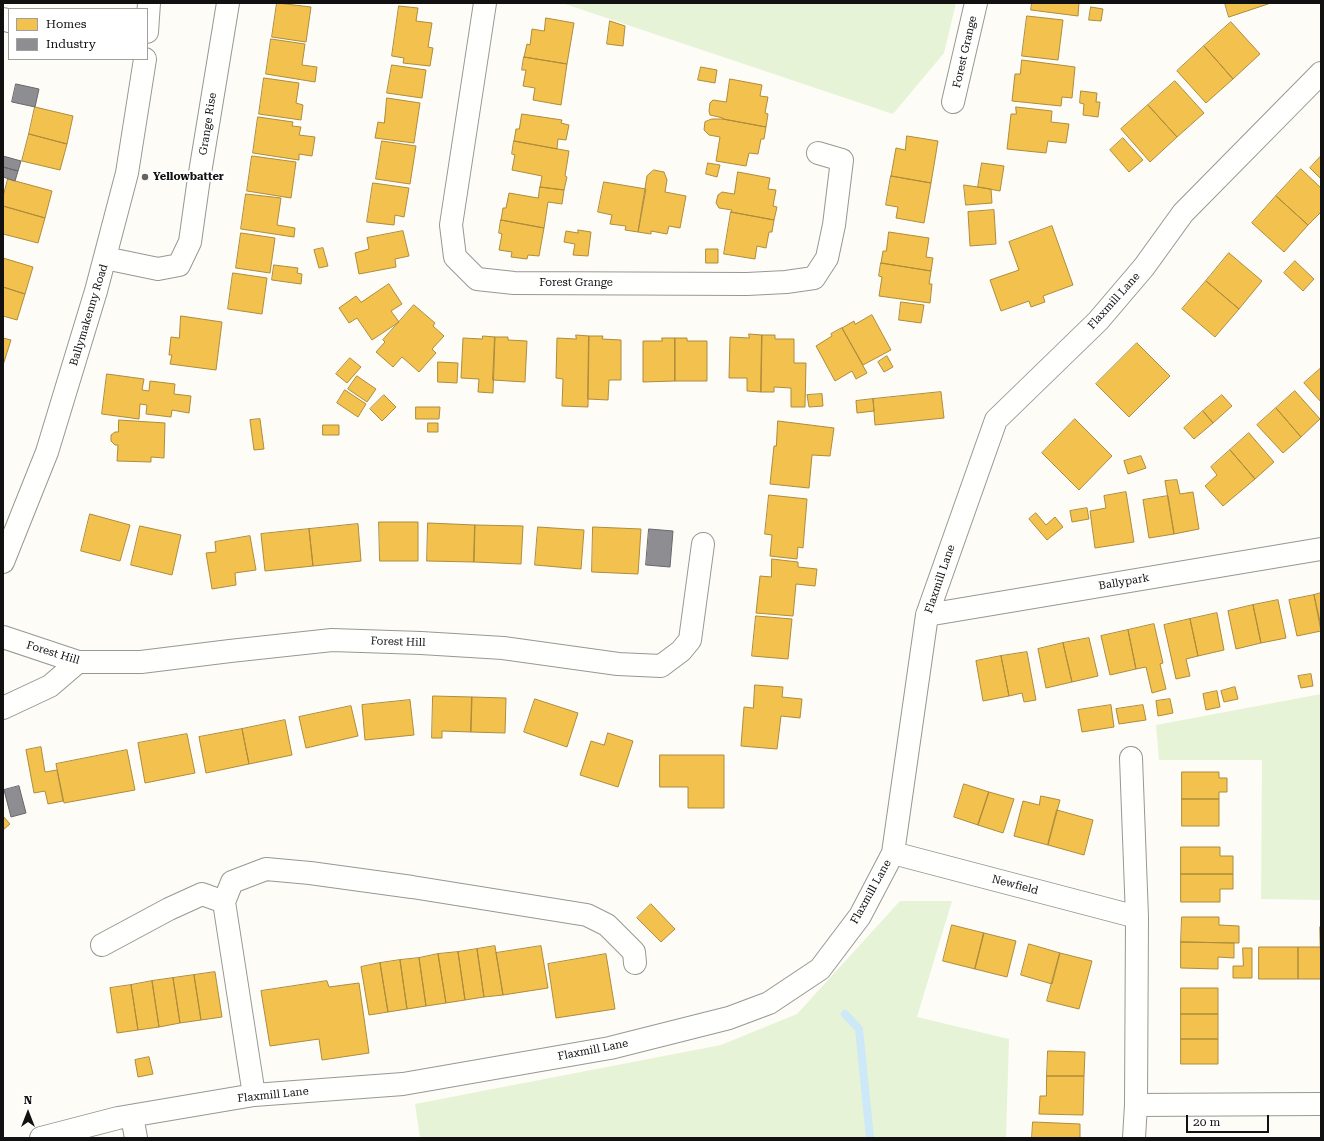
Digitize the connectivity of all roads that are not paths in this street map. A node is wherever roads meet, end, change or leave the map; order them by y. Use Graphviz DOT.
graph roads {
  1 [pos="149,3"];
  2 [pos="228,3"];
  3 [pos="485,3"];
  4 [pos="976,3"];
  5 [pos="148,18"];
  6 [pos="141,60"];
  7 [pos="1321,73"];
  8 [pos="953,102"];
  9 [pos="818,153"];
  10 [pos="106,258"];
  11 [pos="703,544"];
  12 [pos="1321,549"];
  13 [pos="3,562"];
  14 [pos="927,615"];
  15 [pos="3,637"];
  16 [pos="78,662"];
  17 [pos="3,708"];
  18 [pos="1131,758"];
  19 [pos="893,853"];
  20 [pos="224,902"];
  21 [pos="1136,917"];
  22 [pos="102,945"];
  23 [pos="635,963"];
  24 [pos="254,1095"];
  25 [pos="1321,1104"];
  26 [pos="1136,1105"];
  27 [pos="132,1116"];
  28 [pos="41,1138"];
  29 [pos="136,1138"];
  30 [pos="1134,1138"];
  1 -- 5 [label="street"];
  2 -- 10 [label="street, Grange Rise"];
  3 -- 9 [label="street, Forest Grange"];
  4 -- 8 [label="street, Forest Grange"];
  6 -- 10 [label="street, Ballymakenny Road"];
  7 -- 14 [label="street, Flaxmill Lane"];
  10 -- 13 [label="street, Ballymakenny Road"];
  11 -- 16 [label="street, Forest Hill"];
  12 -- 14 [label="street, Ballypark"];
  14 -- 19 [label="street, Flaxmill Lane"];
  15 -- 16 [label="street, Forest Hill"];
  16 -- 17 [label="street"];
  18 -- 21 [label="street"];
  19 -- 21 [label="street, Newfield"];
  19 -- 24 [label="street, Flaxmill Lane"];
  20 -- 22 [label="street"];
  20 -- 23 [label="street"];
  20 -- 24 [label="street"];
  21 -- 26 [label="street"];
  24 -- 27 [label="street, Flaxmill Lane"];
  25 -- 26 [label="street"];
  26 -- 30 [label="street"];
  27 -- 28 [label="street, Flaxmill Lane"];
  27 -- 29 [label="street"];
}
